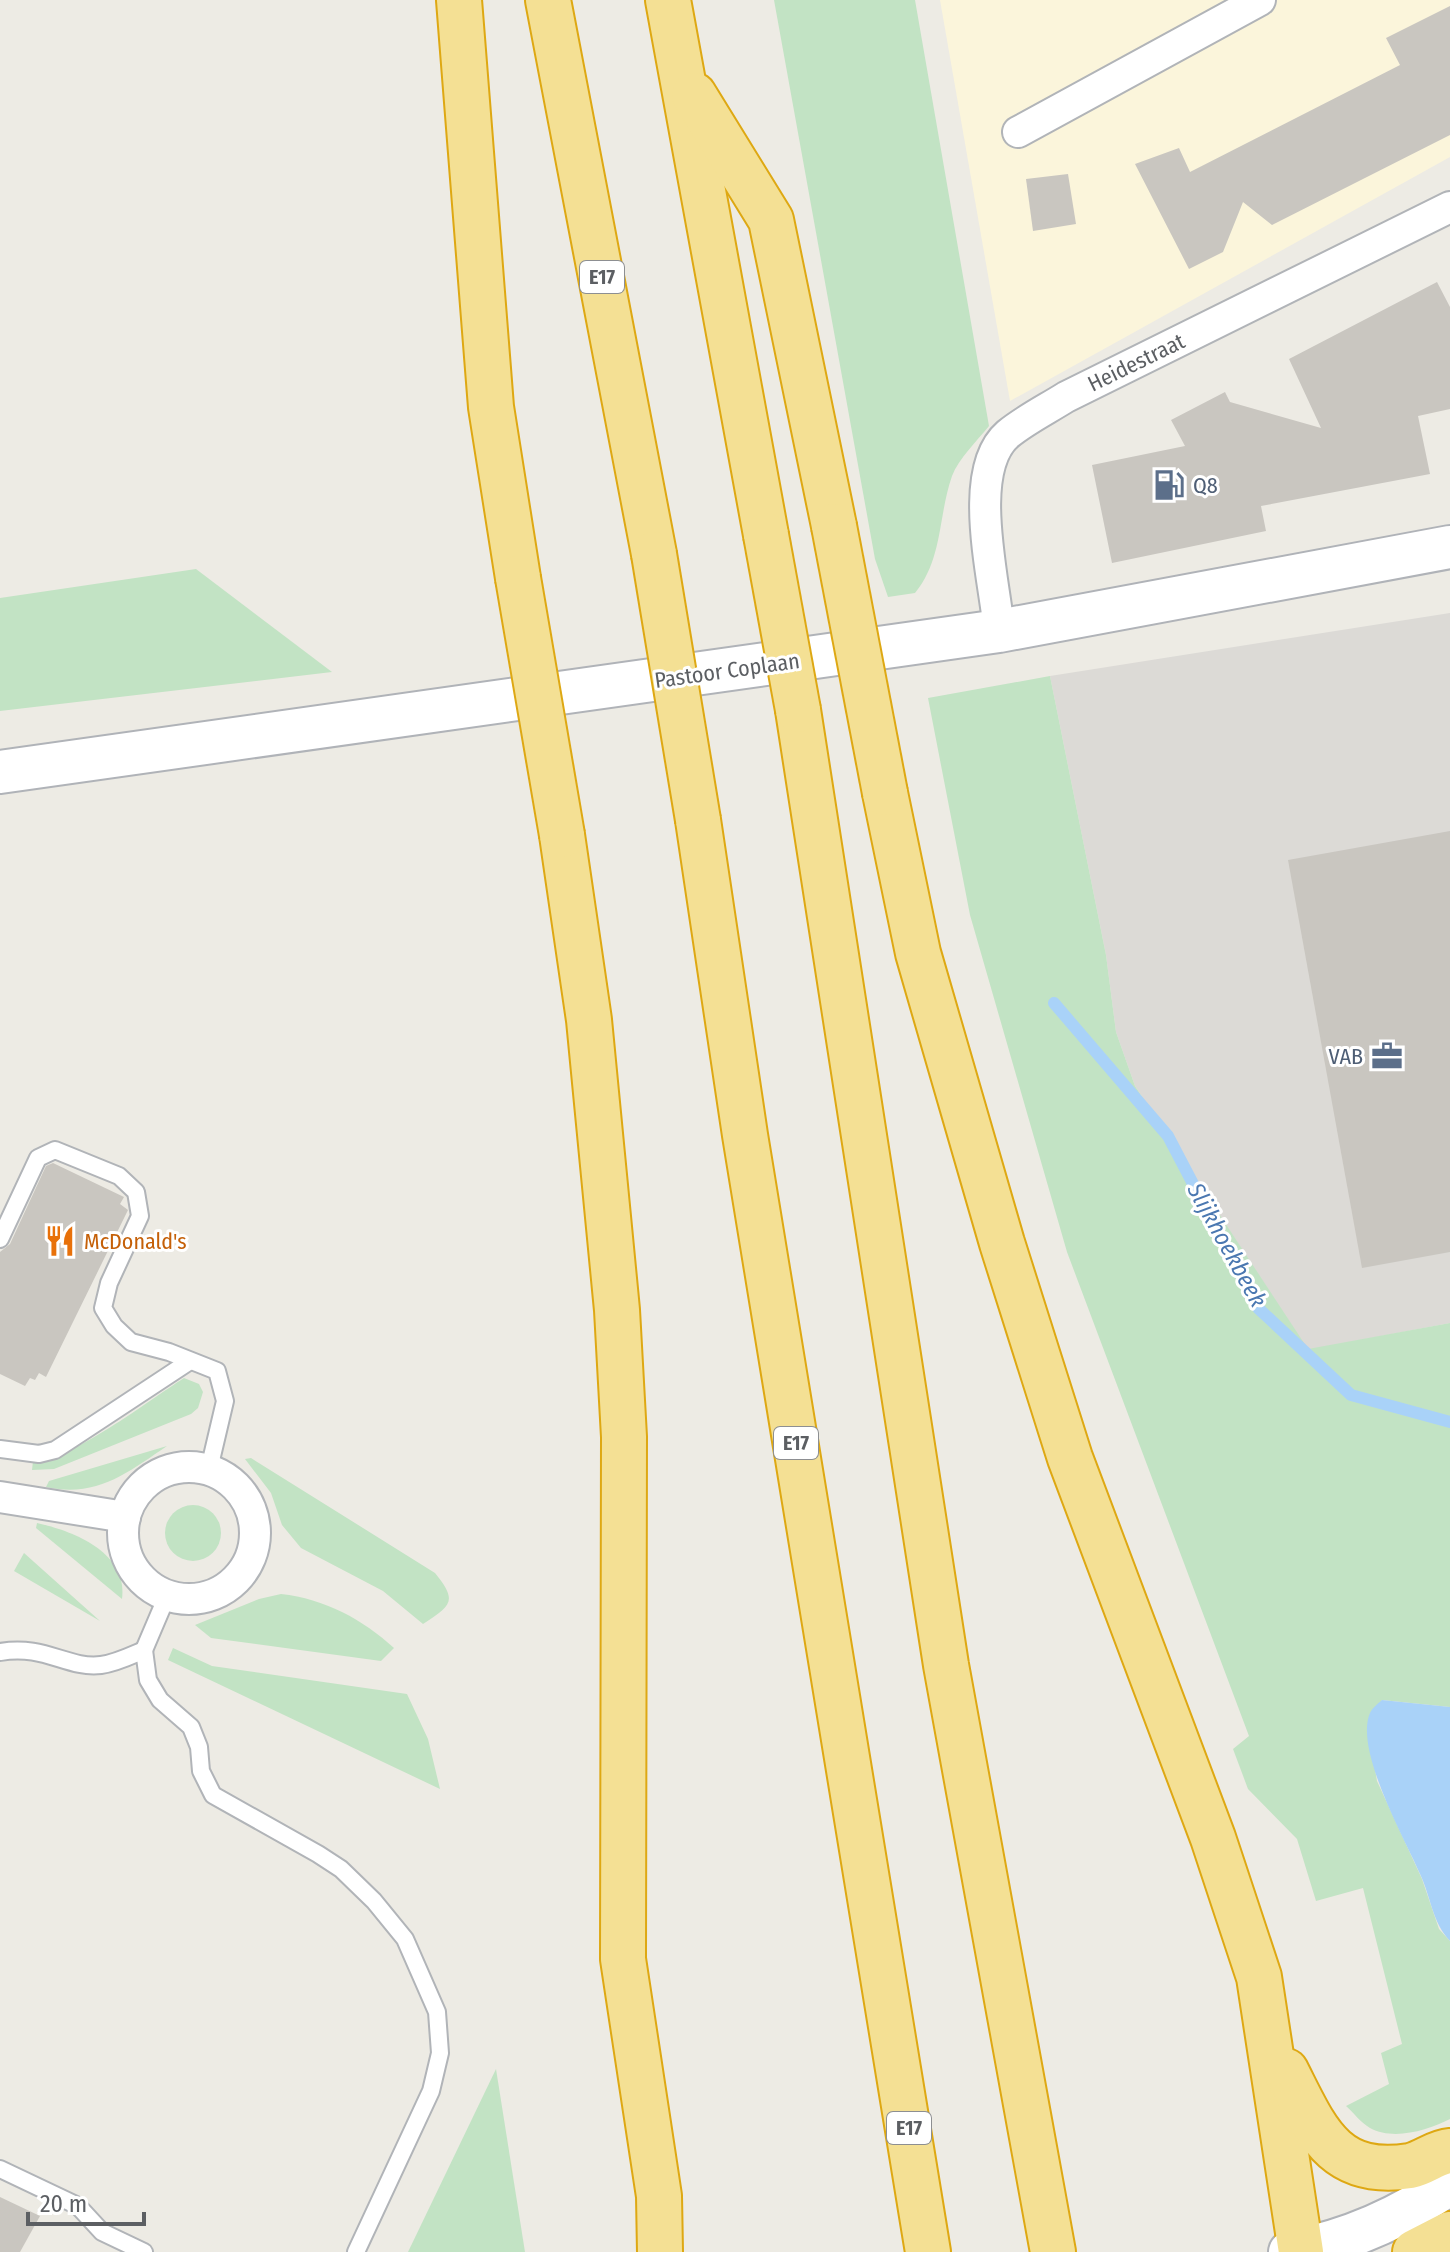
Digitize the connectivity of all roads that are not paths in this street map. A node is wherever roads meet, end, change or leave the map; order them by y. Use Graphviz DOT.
graph roads {
  1 [pos="459,0"];
  2 [pos="548,0"];
  3 [pos="668,0"];
  4 [pos="1260,0"];
  5 [pos="681,72"];
  6 [pos="1018,132"];
  7 [pos="1450,207"];
  8 [pos="1450,547"];
  9 [pos="999,631"];
  10 [pos="0,772"];
  11 [pos="0,1239"];
  12 [pos="190,1361"];
  13 [pos="0,1449"];
  14 [pos="209,1469"];
  15 [pos="0,1497"];
  16 [pos="125,1517"];
  17 [pos="167,1596"];
  18 [pos="144,1650"];
  19 [pos="0,1652"];
  20 [pos="1270,2039"];
  21 [pos="1450,2151"];
  22 [pos="0,2169"];
  23 [pos="1450,2183"];
  24 [pos="659,2196"];
  25 [pos="1450,2223"];
  26 [pos="1450,2234"];
  27 [pos="1298,2251"];
  28 [pos="144,2252"];
  29 [pos="356,2252"];
  30 [pos="660,2252"];
  31 [pos="687,2252"];
  32 [pos="928,2252"];
  33 [pos="1053,2252"];
  34 [pos="1383,2252"];
  35 [pos="1415,2252"];
  1 -- 24 [label="highway, bridge"];
  2 -- 32 [label="highway, E17, bridge"];
  3 -- 5 [label="highway"];
  4 -- 6 [label="street"];
  5 -- 20 [label="highway, bridge"];
  5 -- 33 [label="highway, bridge"];
  7 -- 9 [label="street, Heidestraat"];
  8 -- 9 [label="street, Pastoor Coplaan"];
  9 -- 10 [label="street, Pastoor Coplaan"];
  11 -- 12 [label="lane"];
  12 -- 13 [label="lane"];
  12 -- 14 [label="lane"];
  14 -- 16 [label="street"];
  14 -- 17 [label="street"];
  15 -- 16 [label="street"];
  16 -- 17 [label="street"];
  17 -- 18 [label="lane"];
  18 -- 19 [label="lane"];
  18 -- 29 [label="lane"];
  20 -- 21 [label="highway"];
  20 -- 27 [label="highway"];
  22 -- 28 [label="lane"];
  23 -- 27 [label="street"];
  24 -- 30 [label="highway"];
  24 -- 31 [label="highway"];
  25 -- 34 [label="street"];
  26 -- 35 [label="highway"];
}
